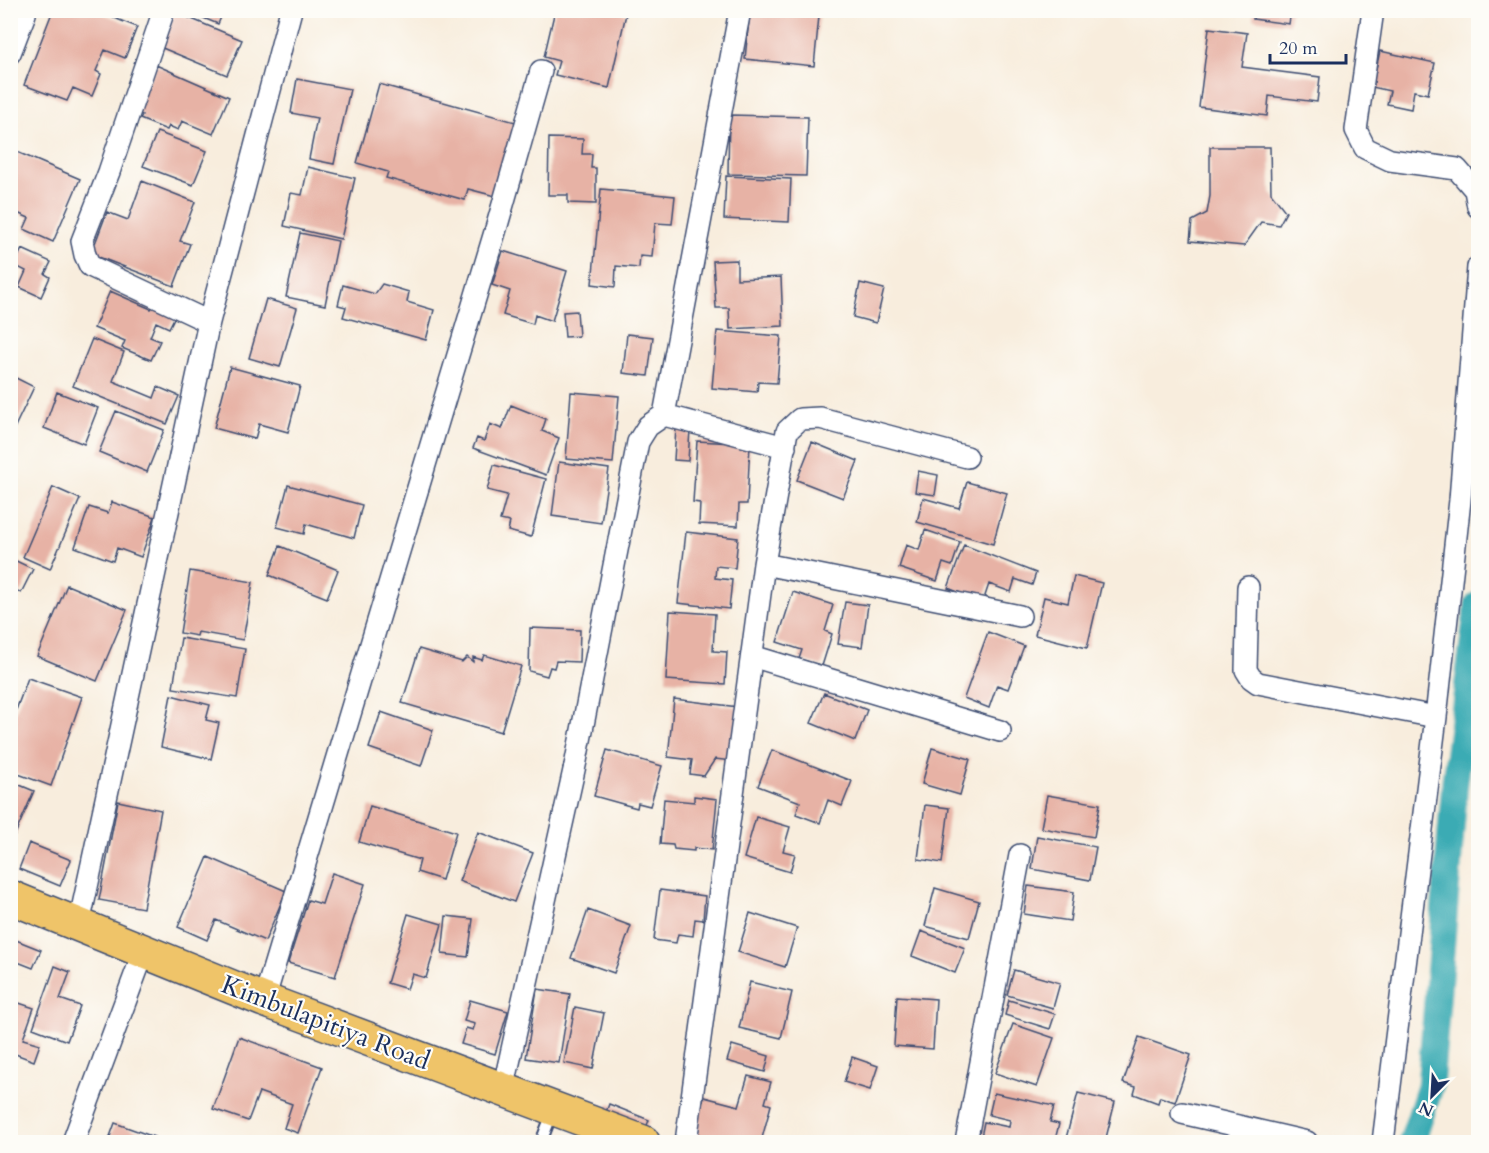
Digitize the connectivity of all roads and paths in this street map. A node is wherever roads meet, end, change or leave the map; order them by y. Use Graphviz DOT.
graph roads {
  1 [pos="164,10"];
  2 [pos="291,10"];
  3 [pos="740,10"];
  4 [pos="1373,10"];
  5 [pos="25,14"];
  6 [pos="10,53"];
  7 [pos="541,71"];
  8 [pos="1479,207"];
  9 [pos="1479,267"];
  10 [pos="209,322"];
  11 [pos="664,415"];
  12 [pos="785,447"];
  13 [pos="967,457"];
  14 [pos="764,564"];
  15 [pos="1248,587"];
  16 [pos="1020,616"];
  17 [pos="752,656"];
  18 [pos="1436,717"];
  19 [pos="1000,731"];
  20 [pos="1020,855"];
  21 [pos="10,897"];
  22 [pos="79,924"];
  23 [pos="144,951"];
  24 [pos="264,1000"];
  25 [pos="503,1090"];
  26 [pos="554,1108"];
  27 [pos="1182,1113"];
  28 [pos="73,1143"];
  29 [pos="540,1143"];
  30 [pos="643,1143"];
  31 [pos="686,1143"];
  32 [pos="966,1143"];
  33 [pos="1306,1143"];
  34 [pos="1383,1143"];
  1 -- 10 [label="street"];
  2 -- 10 [label="street"];
  3 -- 11 [label="street"];
  4 -- 8 [label="street"];
  5 -- 6 [label="street"];
  7 -- 24 [label="street"];
  9 -- 18 [label="street"];
  10 -- 22 [label="street"];
  11 -- 12 [label="street"];
  11 -- 25 [label="street"];
  12 -- 13 [label="street"];
  12 -- 14 [label="street"];
  14 -- 16 [label="street"];
  14 -- 17 [label="street"];
  15 -- 18 [label="street"];
  17 -- 19 [label="street"];
  17 -- 31 [label="street"];
  18 -- 34 [label="street"];
  20 -- 32 [label="street"];
  21 -- 22 [label="main road, Kimbulapitiya Road"];
  22 -- 23 [label="main road, Kimbulapitiya Road"];
  23 -- 24 [label="main road, Kimbulapitiya Road"];
  23 -- 28 [label="street"];
  24 -- 25 [label="main road, Kimbulapitiya Road"];
  25 -- 26 [label="main road, Kimbulapitiya Road"];
  26 -- 29 [label="lane"];
  26 -- 30 [label="main road, Kimbulapitiya Road"];
  27 -- 33 [label="street"];
}
